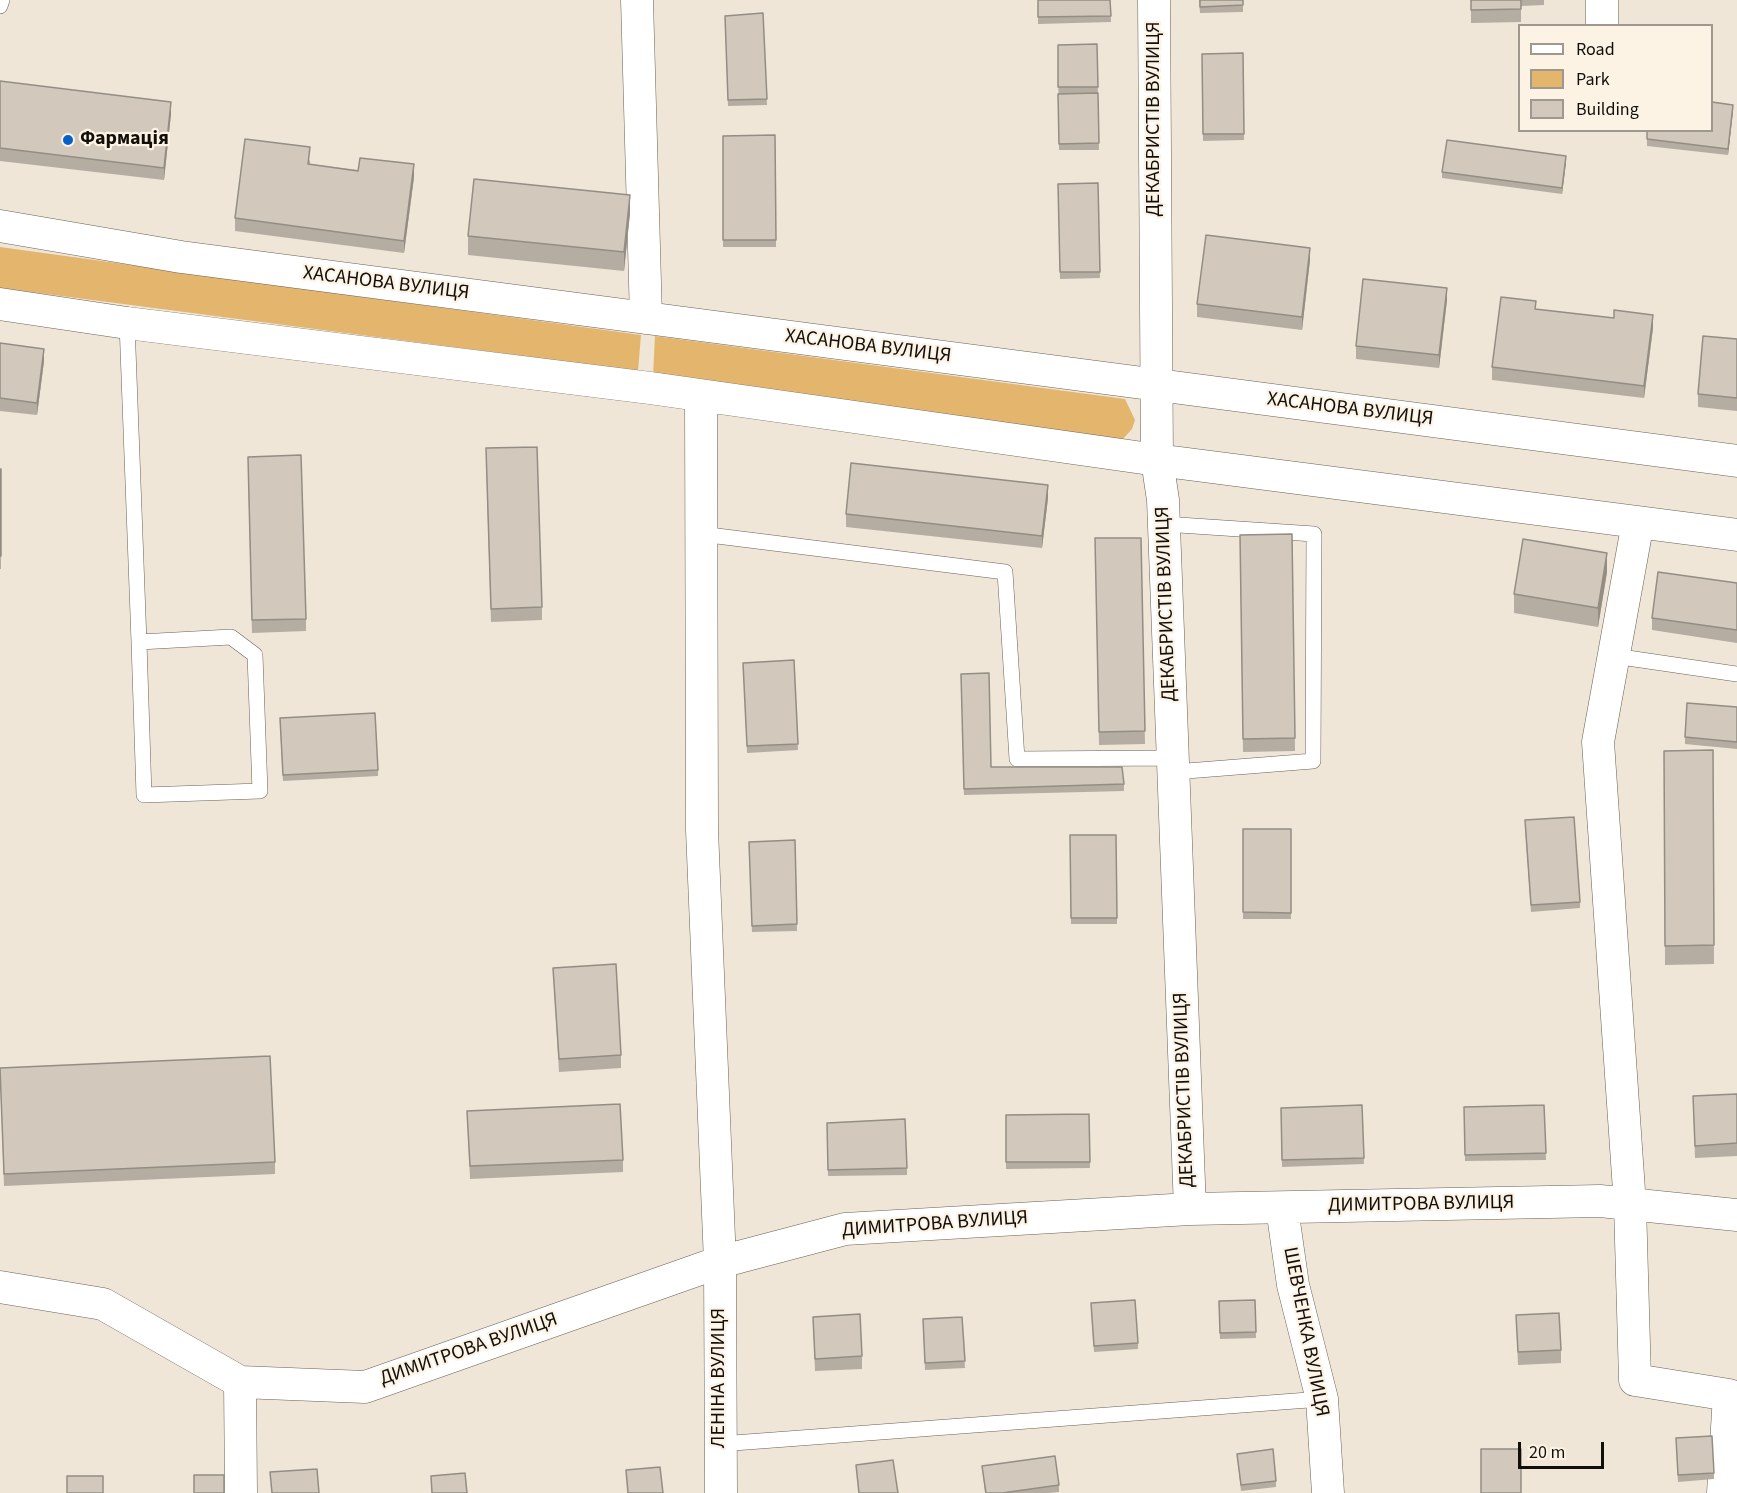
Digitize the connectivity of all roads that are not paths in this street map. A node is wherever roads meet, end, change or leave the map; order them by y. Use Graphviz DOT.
graph roads {
  1 [pos="2,0"];
  2 [pos="637,0"];
  3 [pos="1154,0"];
  4 [pos="1602,0"];
  5 [pos="0,6"];
  6 [pos="1602,24"];
  7 [pos="0,226"];
  8 [pos="0,304"];
  9 [pos="646,318"];
  10 [pos="127,323"];
  11 [pos="1157,385"];
  12 [pos="701,396"];
  13 [pos="1157,460"];
  14 [pos="1737,461"];
  15 [pos="1638,522"];
  16 [pos="1164,524"];
  17 [pos="701,534"];
  18 [pos="1737,535"];
  19 [pos="139,642"];
  20 [pos="1614,656"];
  21 [pos="1737,674"];
  22 [pos="1174,765"];
  23 [pos="1630,1205"];
  24 [pos="1282,1208"];
  25 [pos="1190,1209"];
  26 [pos="1737,1215"];
  27 [pos="720,1262"];
  28 [pos="0,1287"];
  29 [pos="240,1382"];
  30 [pos="1322,1399"];
  31 [pos="720,1444"];
  32 [pos="241,1493"];
  33 [pos="721,1493"];
  34 [pos="1328,1493"];
  35 [pos="1723,1493"];
  1 -- 5 [label="lane"];
  2 -- 9 [label="street"];
  3 -- 11 [label="street, ДЕКАБРИСТІВ ВУЛИЦЯ"];
  4 -- 6 [label="street"];
  7 -- 9 [label="street, ХАСАНОВА ВУЛИЦЯ"];
  8 -- 10 [label="street"];
  9 -- 11 [label="street, ХАСАНОВА ВУЛИЦЯ"];
  10 -- 12 [label="street"];
  10 -- 19 [label="lane"];
  11 -- 13 [label="street, ДЕКАБРИСТІВ ВУЛИЦЯ"];
  11 -- 14 [label="street, ХАСАНОВА ВУЛИЦЯ"];
  12 -- 13 [label="street"];
  12 -- 17 [label="street, ЛЕНІНА ВУЛИЦЯ"];
  13 -- 15 [label="street"];
  13 -- 16 [label="street, ДЕКАБРИСТІВ ВУЛИЦЯ"];
  15 -- 18 [label="street"];
  15 -- 20 [label="street"];
  16 -- 22 [label="street, ДЕКАБРИСТІВ ВУЛИЦЯ"];
  16 -- 22 [label="lane"];
  17 -- 22 [label="lane"];
  17 -- 27 [label="street, ЛЕНІНА ВУЛИЦЯ"];
  19 -- 19 [label="lane"];
  20 -- 21 [label="lane"];
  20 -- 23 [label="street"];
  22 -- 25 [label="street, ДЕКАБРИСТІВ ВУЛИЦЯ"];
  23 -- 24 [label="street, ДИМИТРОВА ВУЛИЦЯ"];
  23 -- 26 [label="street, ДИМИТРОВА ВУЛИЦЯ"];
  23 -- 35 [label="street"];
  24 -- 25 [label="street, ДИМИТРОВА ВУЛИЦЯ"];
  24 -- 30 [label="street, ШЕВЧЕНКА ВУЛИЦЯ"];
  25 -- 27 [label="street, ДИМИТРОВА ВУЛИЦЯ"];
  27 -- 29 [label="street, ДИМИТРОВА ВУЛИЦЯ"];
  27 -- 31 [label="street, ЛЕНІНА ВУЛИЦЯ"];
  28 -- 29 [label="street, ДИМИТРОВА ВУЛИЦЯ"];
  29 -- 32 [label="street"];
  30 -- 31 [label="lane"];
  30 -- 34 [label="street, ШЕВЧЕНКА ВУЛИЦЯ"];
  31 -- 33 [label="street, ЛЕНІНА ВУЛИЦЯ"];
}
